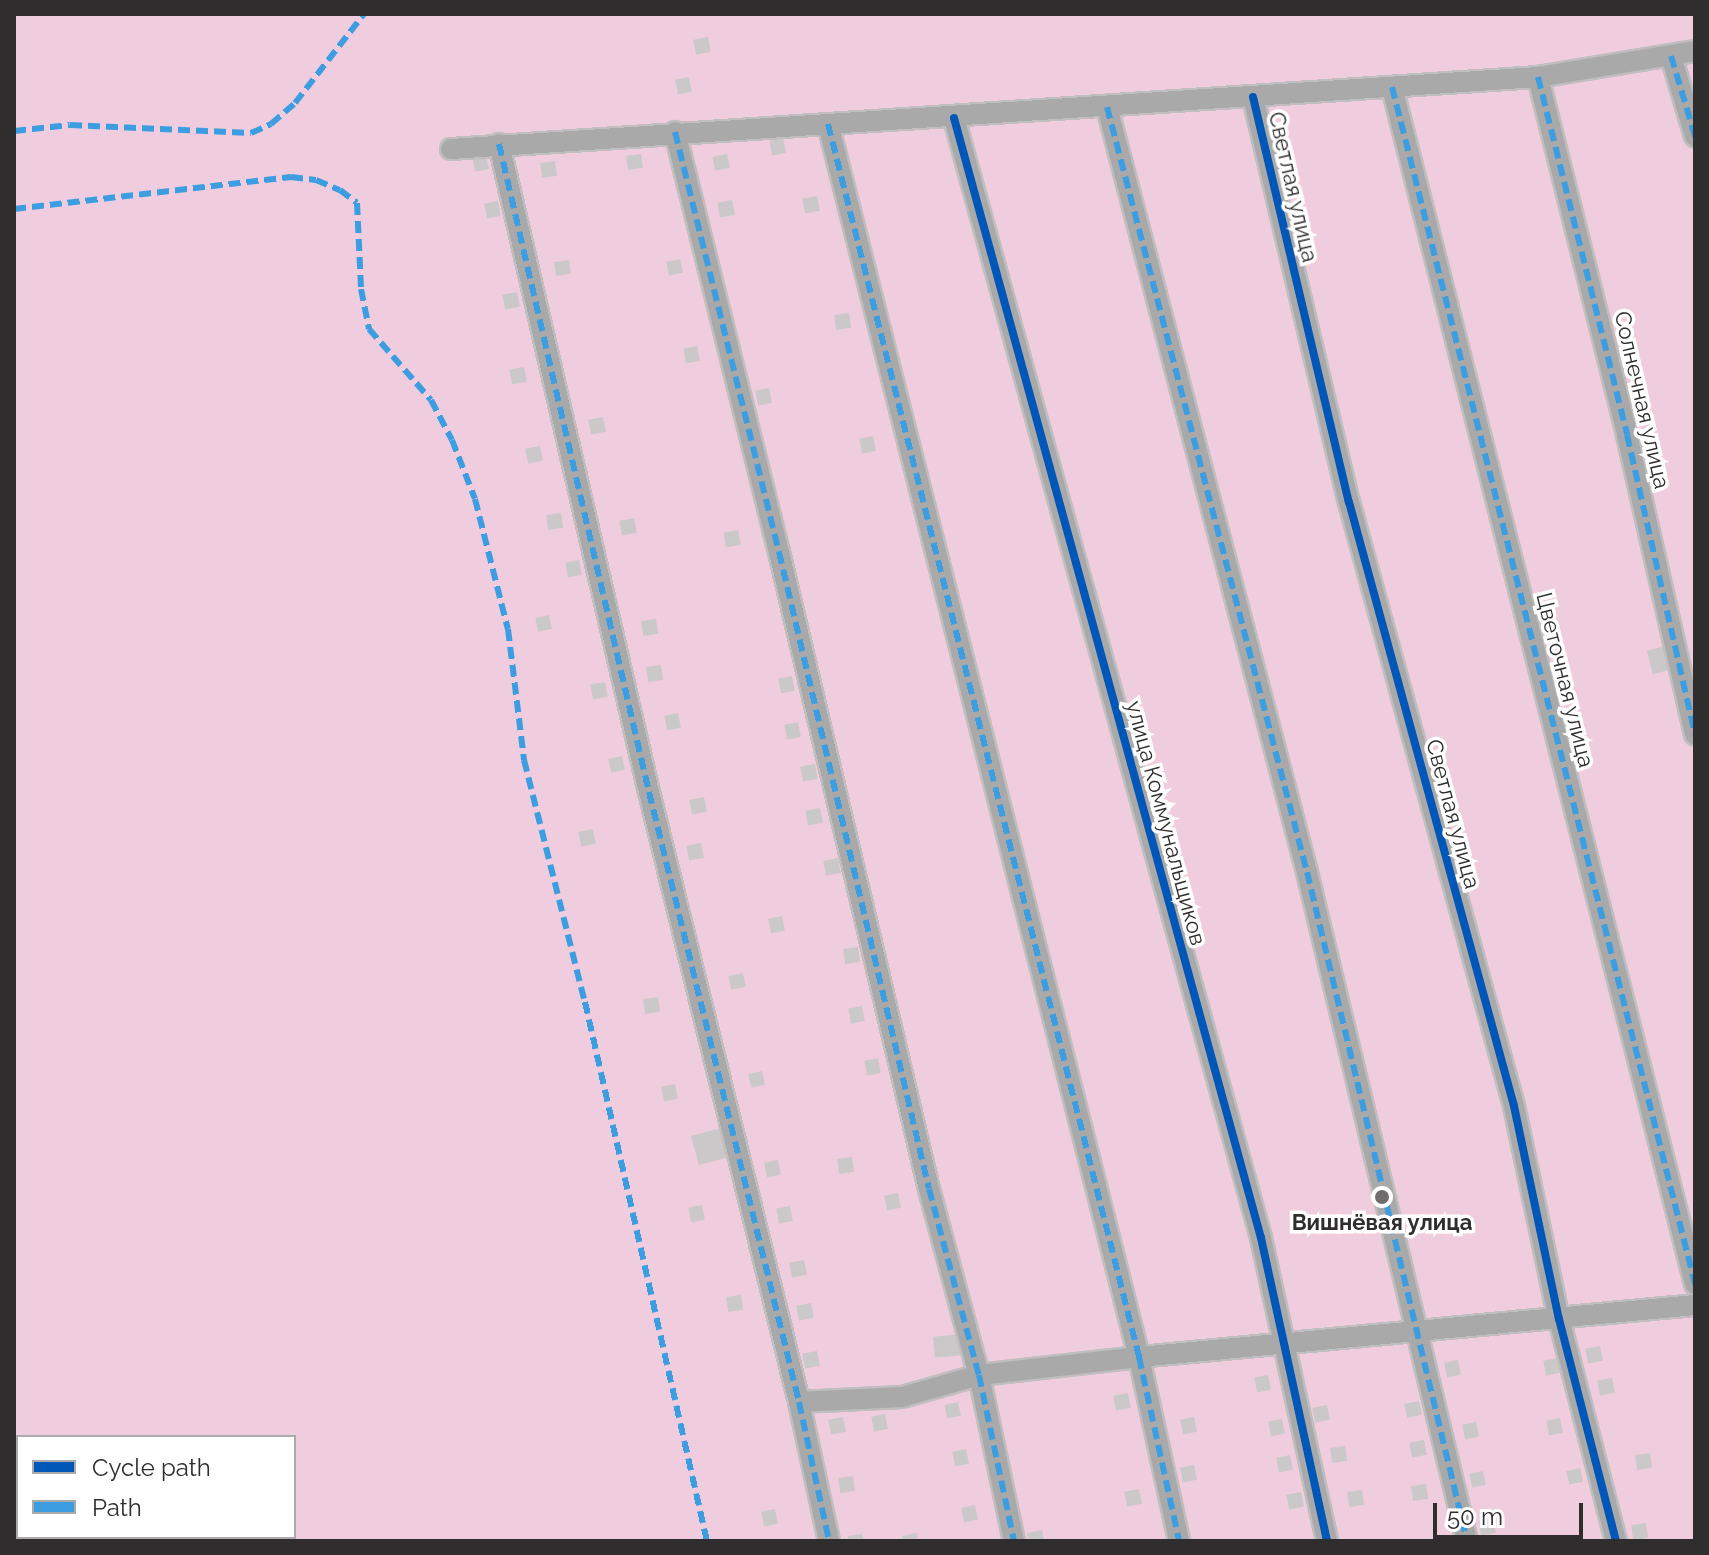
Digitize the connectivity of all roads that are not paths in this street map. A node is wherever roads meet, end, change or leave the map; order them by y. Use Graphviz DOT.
graph roads {
  1 [pos="1695,51"];
  2 [pos="1671,56"];
  3 [pos="1538,77"];
  4 [pos="1392,87"];
  5 [pos="1253,97"];
  6 [pos="1107,107"];
  7 [pos="954,118"];
  8 [pos="828,124"];
  9 [pos="675,132"];
  10 [pos="1695,136"];
  11 [pos="499,144"];
  12 [pos="451,149"];
  13 [pos="1695,734"];
  14 [pos="1695,1284"];
  15 [pos="1695,1305"];
  16 [pos="1559,1319"];
  17 [pos="1420,1333"];
  18 [pos="1287,1342"];
  19 [pos="1139,1357"];
  20 [pos="979,1375"];
  21 [pos="799,1402"];
  22 [pos="829,1541"];
  23 [pos="1014,1541"];
  24 [pos="1179,1541"];
  25 [pos="1327,1541"];
  26 [pos="1467,1541"];
  27 [pos="1616,1541"];
  1 -- 2 [label="street"];
  2 -- 3 [label="street"];
  2 -- 10 [label="street"];
  3 -- 4 [label="street"];
  3 -- 13 [label="street, Солнечная улица"];
  4 -- 5 [label="street"];
  4 -- 14 [label="street, Цветочная улица"];
  5 -- 6 [label="street"];
  5 -- 16 [label="street, Светлая улица"];
  6 -- 7 [label="street"];
  6 -- 17 [label="street"];
  7 -- 8 [label="street"];
  7 -- 18 [label="street, улица Коммунальщиков"];
  8 -- 9 [label="street"];
  8 -- 19 [label="street"];
  9 -- 11 [label="street"];
  9 -- 20 [label="street"];
  11 -- 12 [label="street"];
  11 -- 21 [label="street"];
  15 -- 16 [label="street"];
  16 -- 17 [label="street"];
  16 -- 27 [label="street, Светлая улица"];
  17 -- 18 [label="street"];
  17 -- 26 [label="street"];
  18 -- 19 [label="street"];
  18 -- 25 [label="street, улица Коммунальщиков"];
  19 -- 20 [label="street"];
  19 -- 24 [label="street"];
  20 -- 21 [label="street"];
  20 -- 23 [label="street"];
  21 -- 22 [label="street"];
}
